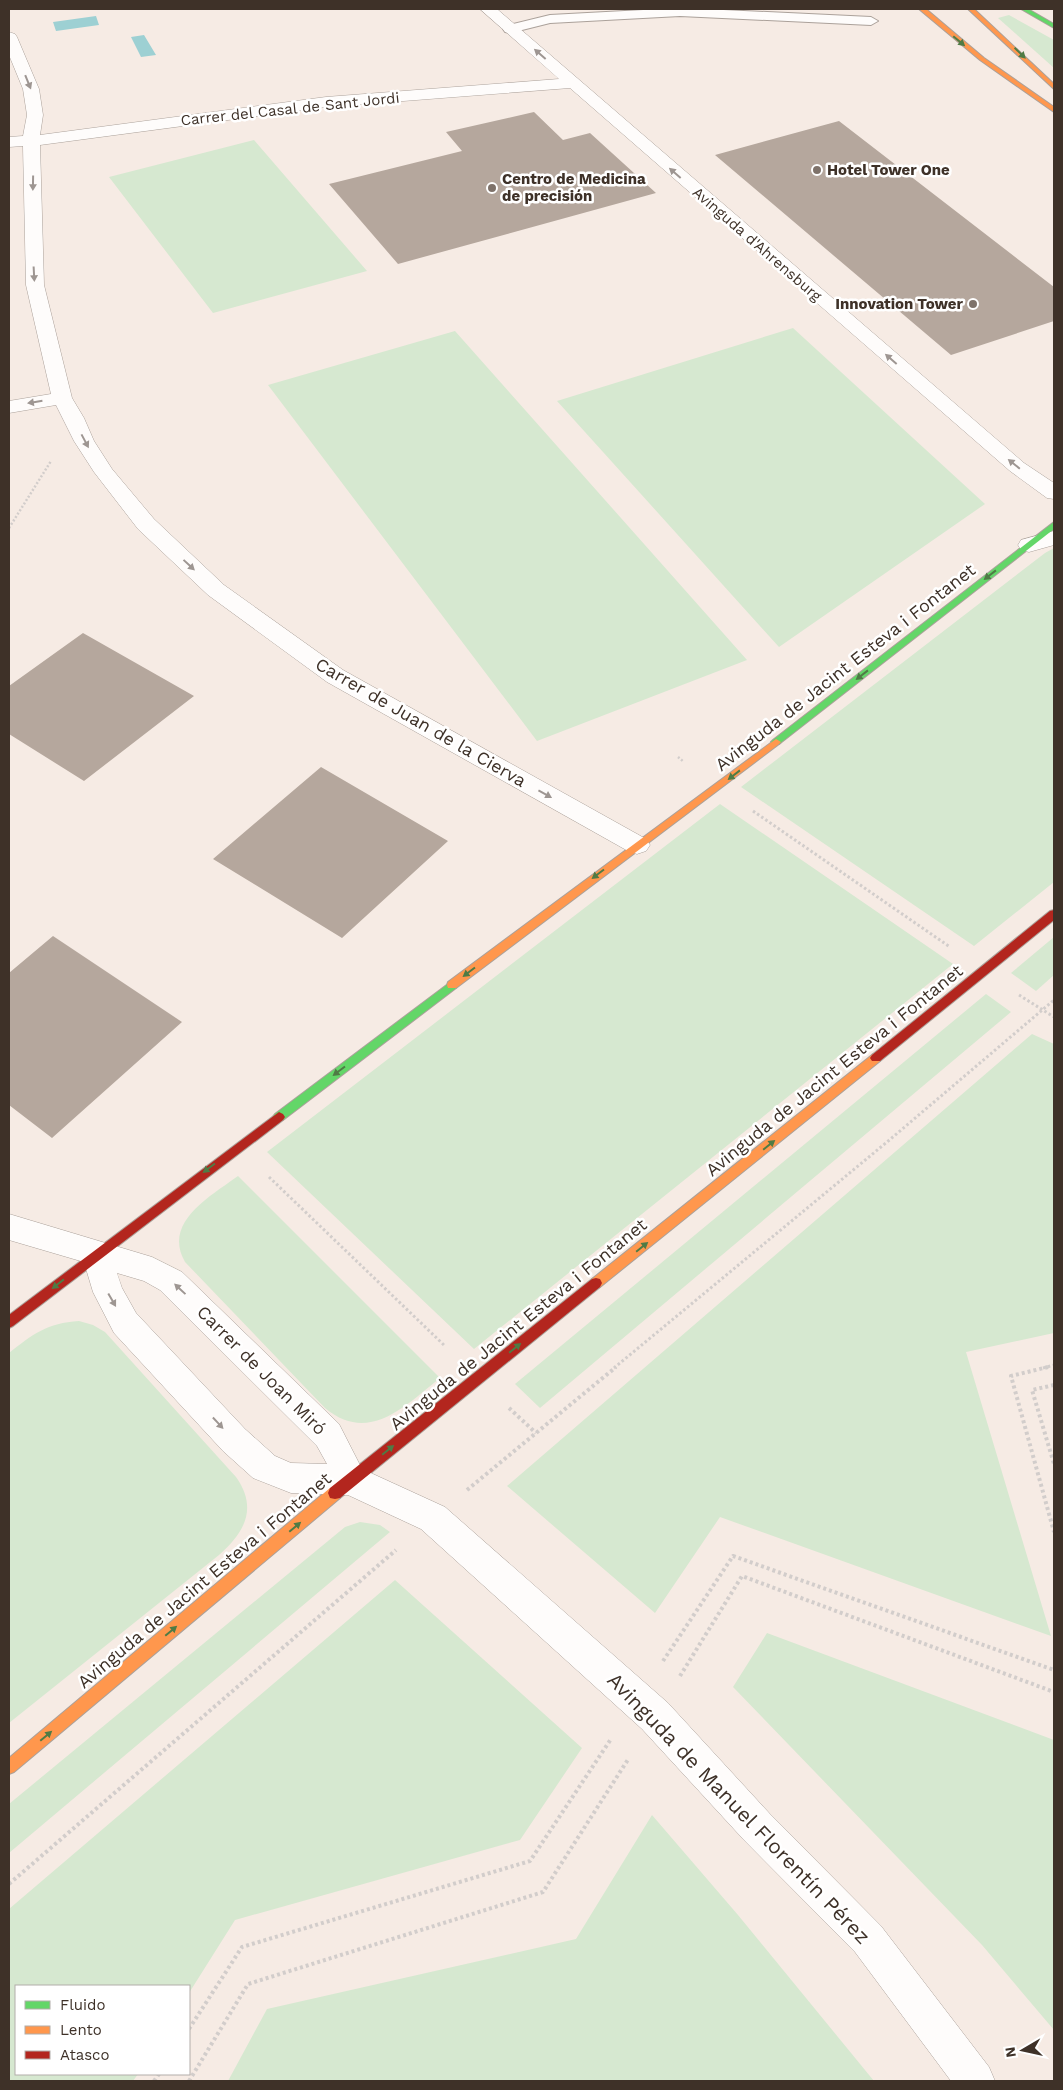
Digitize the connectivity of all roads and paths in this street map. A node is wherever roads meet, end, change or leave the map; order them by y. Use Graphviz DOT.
graph roads {
  1 [pos="488,9"];
  2 [pos="922,9"];
  3 [pos="970,9"];
  4 [pos="1024,9"];
  5 [pos="871,21"];
  6 [pos="1054,26"];
  7 [pos="510,28"];
  8 [pos="9,37"];
  9 [pos="572,83"];
  10 [pos="1054,86"];
  11 [pos="1054,110"];
  12 [pos="31,141"];
  13 [pos="9,142"];
  14 [pos="62,398"];
  15 [pos="9,407"];
  16 [pos="84,441"];
  17 [pos="1054,492"];
  18 [pos="1054,525"];
  19 [pos="9,528"];
  20 [pos="1054,538"];
  21 [pos="1029,545"];
  22 [pos="748,807"];
  23 [pos="637,845"];
  24 [pos="1054,914"];
  25 [pos="950,947"];
  26 [pos="1018,994"];
  27 [pos="1054,1000"];
  28 [pos="1042,1011"];
  29 [pos="1054,1016"];
  30 [pos="267,1175"];
  31 [pos="9,1227"];
  32 [pos="96,1254"];
  33 [pos="9,1322"];
  34 [pos="451,1352"];
  35 [pos="1054,1365"];
  36 [pos="1054,1385"];
  37 [pos="503,1402"];
  38 [pos="536,1433"];
  39 [pos="1054,1464"];
  40 [pos="350,1480"];
  41 [pos="433,1518"];
  42 [pos="1054,1532"];
  43 [pos="1054,1670"];
  44 [pos="1054,1692"];
  45 [pos="646,1708"];
  46 [pos="9,1767"];
  47 [pos="9,1884"];
  48 [pos="190,2027"];
  49 [pos="189,2081"];
  50 [pos="975,2081"];
  1 -- 7 [label="street, Avinguda d'Ahrensburg"];
  2 -- 11 [label="main road, one-way"];
  3 -- 10 [label="main road, one-way"];
  4 -- 6 [label="main road"];
  5 -- 7 [label="lane"];
  9 -- 7 [label="street, Avinguda d'Ahrensburg, one-way"];
  8 -- 12 [label="street, one-way"];
  9 -- 12 [label="street, Carrer del Casal de Sant Jordi"];
  17 -- 9 [label="street, Avinguda d'Ahrensburg, one-way"];
  12 -- 13 [label="street, Carrer del Casal de Sant Jordi"];
  12 -- 14 [label="street, Carrer de Juan de la Cierva, one-way"];
  14 -- 15 [label="street, one-way"];
  14 -- 16 [label="street, Carrer de Juan de la Cierva"];
  16 -- 19 [label="path"];
  16 -- 23 [label="street, Carrer de Juan de la Cierva, one-way"];
  18 -- 21 [label="main road, Avinguda de Jacint Esteva i Fontanet"];
  20 -- 21 [label="street"];
  21 -- 23 [label="main road, Avinguda de Jacint Esteva i Fontanet, one-way"];
  22 -- 25 [label="path"];
  23 -- 32 [label="main road, Avinguda de Jacint Esteva i Fontanet, one-way"];
  40 -- 24 [label="main road, Avinguda de Jacint Esteva i Fontanet, one-way"];
  26 -- 28 [label="path"];
  27 -- 28 [label="path"];
  28 -- 29 [label="path"];
  28 -- 38 [label="path"];
  30 -- 34 [label="path"];
  31 -- 32 [label="street, Carrer de Joan Miró"];
  32 -- 33 [label="main road, Avinguda de Jacint Esteva i Fontanet, one-way"];
  40 -- 32 [label="street, Carrer de Joan Miró, one-way"];
  32 -- 40 [label="street, one-way"];
  35 -- 42 [label="path"];
  36 -- 39 [label="path"];
  37 -- 38 [label="path"];
  38 -- 41 [label="path"];
  40 -- 41 [label="street, Avinguda de Manuel Florentín Pérez"];
  46 -- 40 [label="main road, Avinguda de Jacint Esteva i Fontanet, one-way"];
  41 -- 45 [label="street, Avinguda de Manuel Florentín Pérez"];
  41 -- 47 [label="path"];
  43 -- 45 [label="path"];
  44 -- 45 [label="path"];
  45 -- 48 [label="path"];
  45 -- 49 [label="path"];
  45 -- 50 [label="street, Avinguda de Manuel Florentín Pérez"];
}
